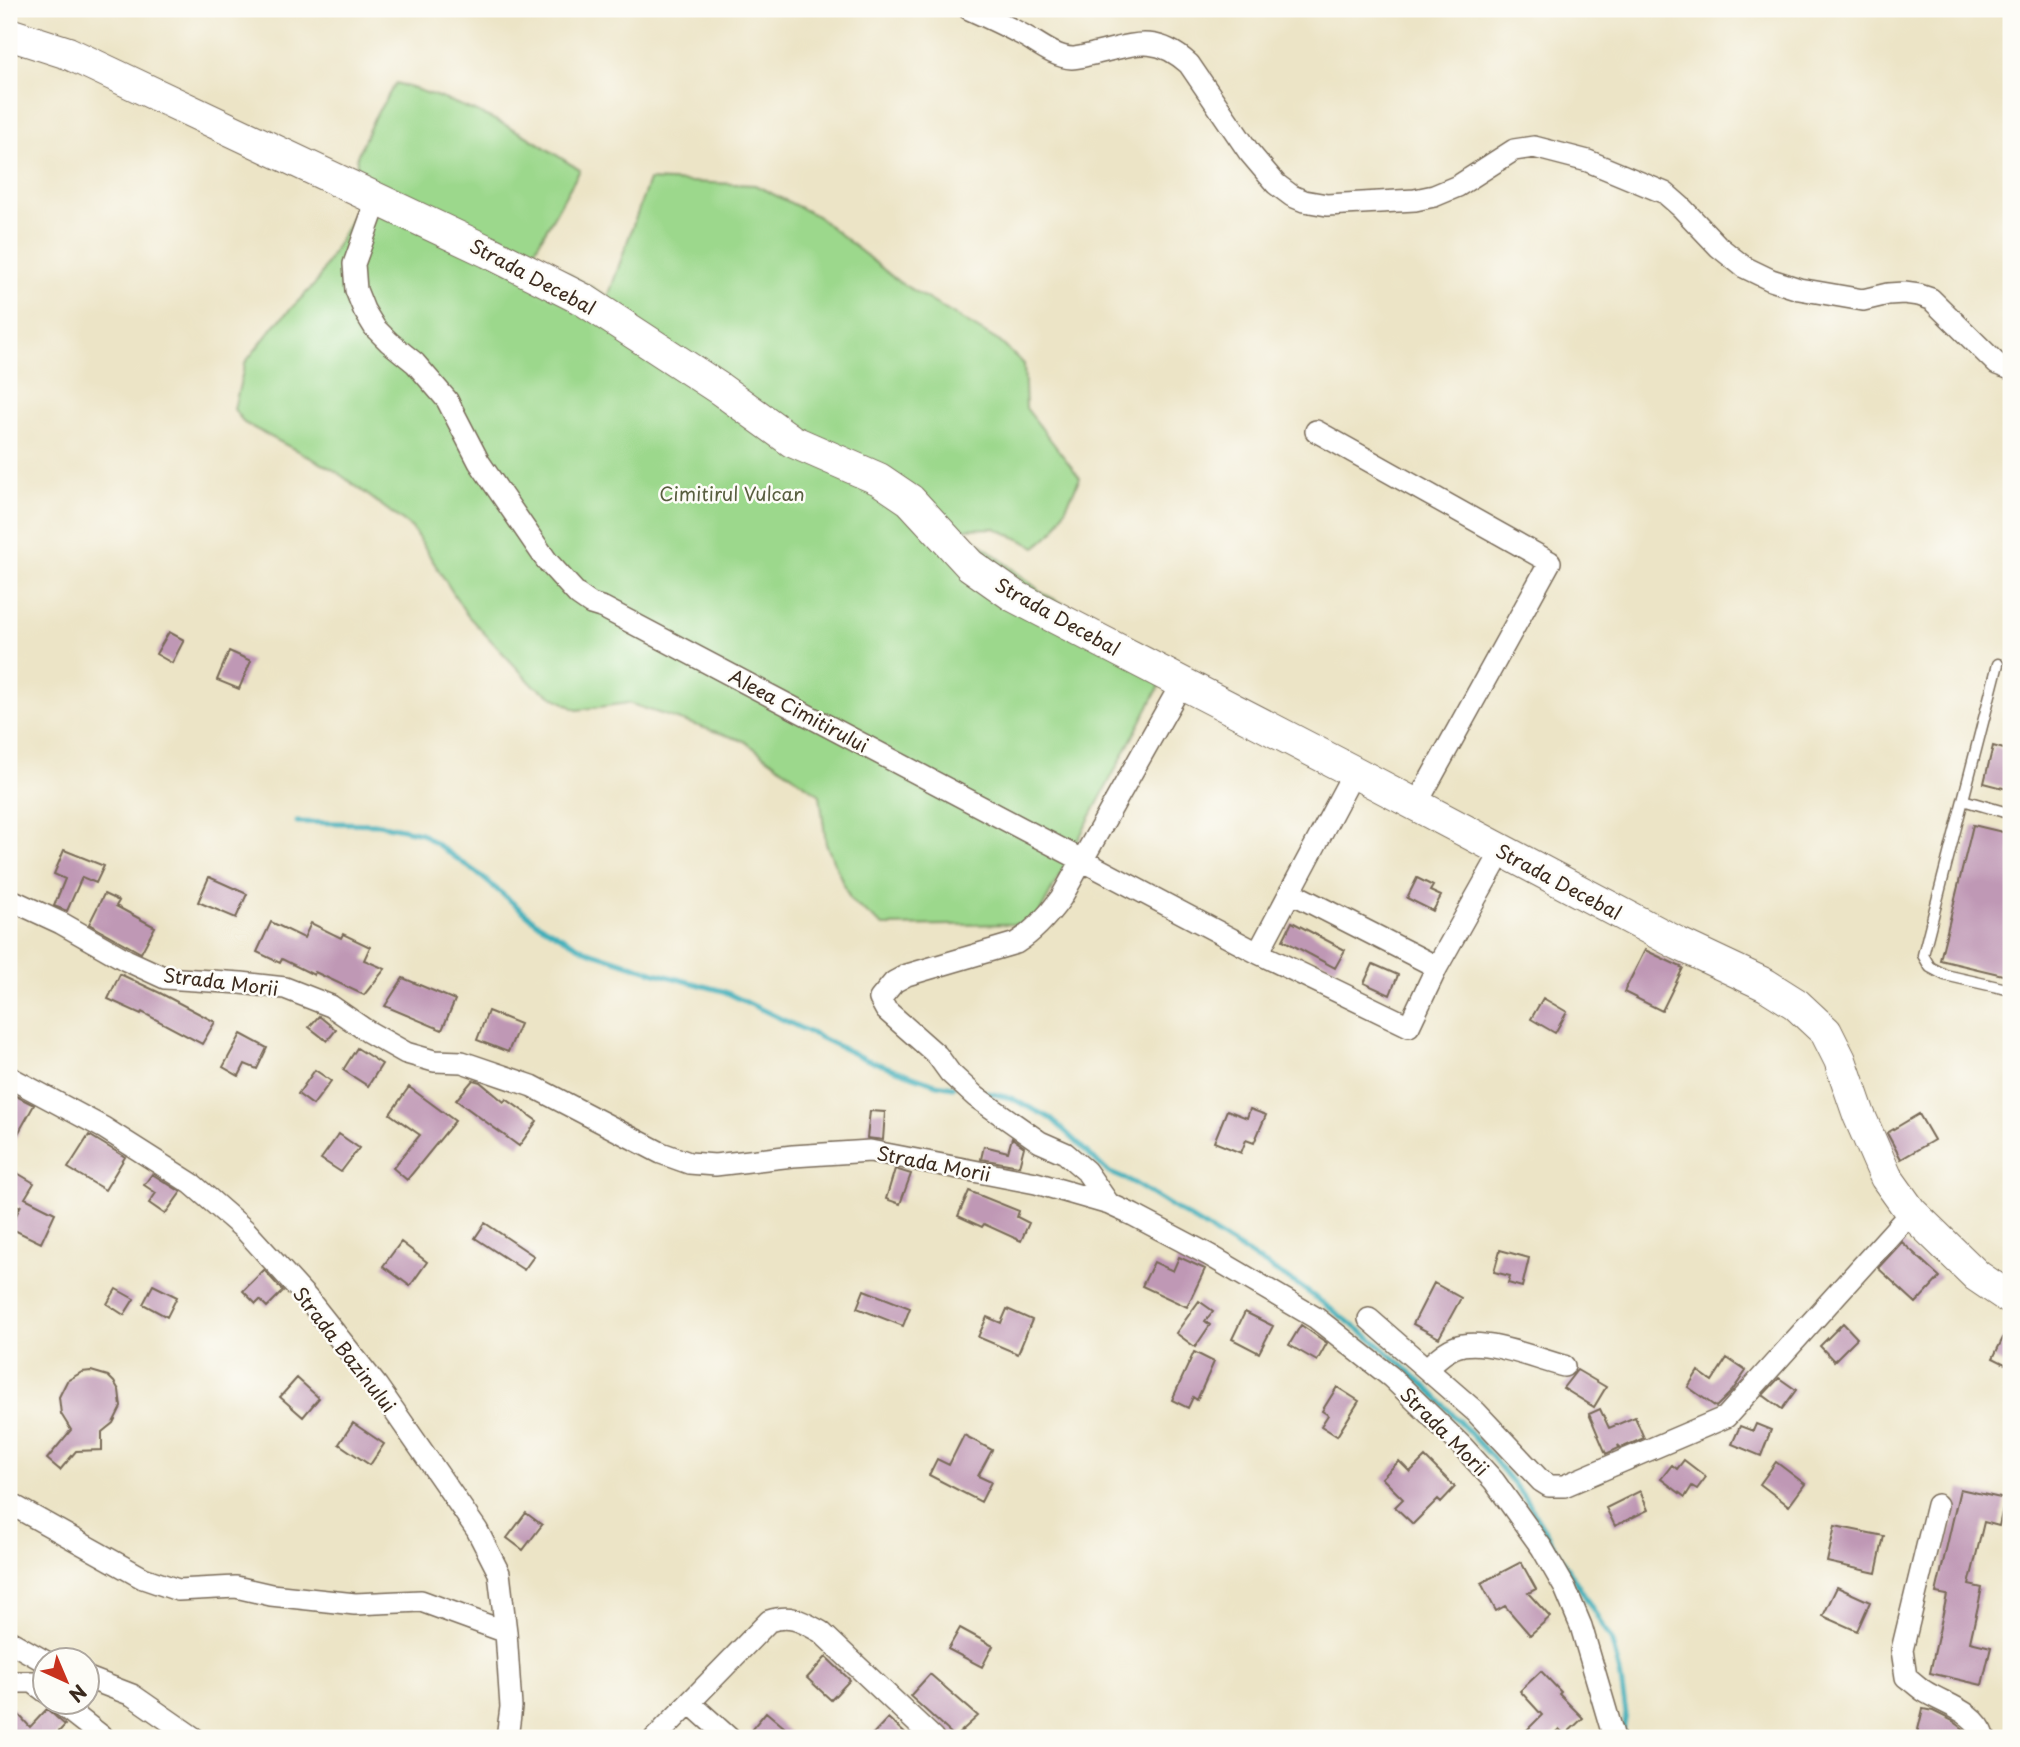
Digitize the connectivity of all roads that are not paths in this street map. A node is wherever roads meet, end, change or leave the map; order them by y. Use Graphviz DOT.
graph roads {
  1 [pos="970,9"];
  2 [pos="9,34"];
  3 [pos="377,200"];
  4 [pos="2011,369"];
  5 [pos="1317,431"];
  6 [pos="1998,664"];
  7 [pos="1182,683"];
  8 [pos="1354,772"];
  9 [pos="1963,800"];
  10 [pos="1416,805"];
  11 [pos="2011,814"];
  12 [pos="1502,851"];
  13 [pos="1082,860"];
  14 [pos="1290,892"];
  15 [pos="9,899"];
  16 [pos="1258,953"];
  17 [pos="1437,967"];
  18 [pos="2011,990"];
  19 [pos="9,1077"];
  20 [pos="1109,1204"];
  21 [pos="1911,1212"];
  22 [pos="2011,1299"];
  23 [pos="1369,1320"];
  24 [pos="1564,1366"];
  25 [pos="1427,1368"];
  26 [pos="1507,1472"];
  27 [pos="9,1503"];
  28 [pos="1937,1505"];
  29 [pos="506,1632"];
  30 [pos="9,1641"];
  31 [pos="32,1655"];
  32 [pos="9,1682"];
  33 [pos="102,1683"];
  34 [pos="32,1686"];
  35 [pos="690,1703"];
  36 [pos="76,1716"];
  37 [pos="104,1738"];
  38 [pos="194,1738"];
  39 [pos="507,1738"];
  40 [pos="654,1738"];
  41 [pos="729,1738"];
  42 [pos="933,1738"];
  43 [pos="1614,1738"];
  44 [pos="1985,1738"];
  1 -- 4 [label="street"];
  2 -- 3 [label="street, Strada Decebal"];
  3 -- 7 [label="street, Strada Decebal"];
  3 -- 13 [label="street, Aleea Cimitirului"];
  5 -- 10 [label="street"];
  6 -- 9 [label="lane"];
  7 -- 8 [label="street, Strada Decebal"];
  7 -- 13 [label="street"];
  8 -- 10 [label="street, Strada Decebal"];
  8 -- 14 [label="street"];
  9 -- 11 [label="lane"];
  9 -- 18 [label="lane"];
  10 -- 12 [label="street, Strada Decebal"];
  12 -- 17 [label="street"];
  12 -- 21 [label="street, Strada Decebal"];
  13 -- 16 [label="street, Aleea Cimitirului"];
  13 -- 20 [label="street"];
  14 -- 16 [label="street"];
  14 -- 17 [label="street"];
  15 -- 20 [label="street, Strada Morii"];
  16 -- 17 [label="street, Aleea Cimitirului"];
  19 -- 29 [label="street, Strada Bazinului"];
  20 -- 26 [label="street, Strada Morii"];
  21 -- 22 [label="street, Strada Decebal"];
  21 -- 26 [label="street"];
  23 -- 25 [label="street"];
  24 -- 25 [label="street"];
  25 -- 26 [label="street"];
  26 -- 43 [label="street, Strada Morii"];
  27 -- 29 [label="street"];
  28 -- 44 [label="street"];
  29 -- 39 [label="street, Strada Bazinului"];
  30 -- 31 [label="street"];
  32 -- 34 [label="street"];
  33 -- 38 [label="street"];
  35 -- 40 [label="street"];
  35 -- 41 [label="street"];
  35 -- 42 [label="street"];
  36 -- 37 [label="street"];
}
